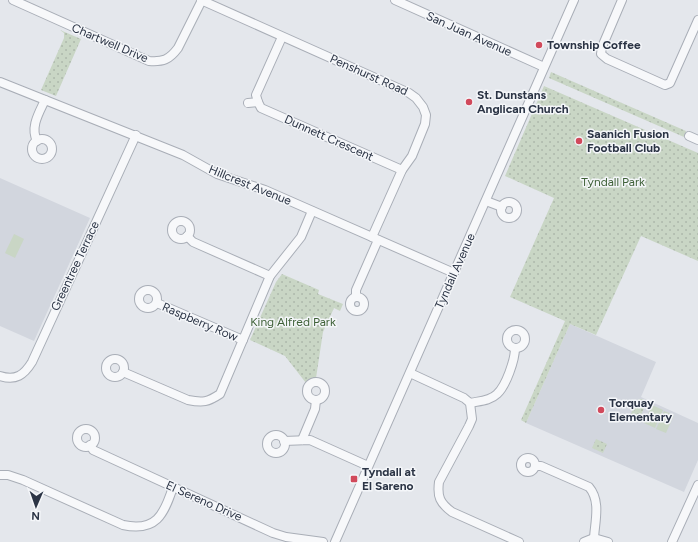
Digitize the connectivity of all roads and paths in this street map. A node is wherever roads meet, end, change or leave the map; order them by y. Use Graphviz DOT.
graph roads {
  1 [pos="13,0"];
  2 [pos="202,0"];
  3 [pos="395,0"];
  4 [pos="574,0"];
  5 [pos="622,0"];
  6 [pos="698,20"];
  7 [pos="282,37"];
  8 [pos="544,67"];
  9 [pos="0,82"];
  10 [pos="45,100"];
  11 [pos="258,102"];
  12 [pos="248,103"];
  13 [pos="136,136"];
  14 [pos="688,136"];
  15 [pos="698,140"];
  16 [pos="37,141"];
  17 [pos="402,170"];
  18 [pos="486,201"];
  19 [pos="502,208"];
  20 [pos="312,211"];
  21 [pos="187,236"];
  22 [pos="375,239"];
  23 [pos="454,272"];
  24 [pos="270,276"];
  25 [pos="356,297"];
  26 [pos="157,303"];
  27 [pos="243,340"];
  28 [pos="515,348"];
  29 [pos="123,372"];
  30 [pos="410,373"];
  31 [pos="0,376"];
  32 [pos="316,400"];
  33 [pos="470,403"];
  34 [pos="302,440"];
  35 [pos="284,441"];
  36 [pos="90,446"];
  37 [pos="368,466"];
  38 [pos="535,466"];
  39 [pos="0,475"];
  40 [pos="698,485"];
  41 [pos="173,487"];
  42 [pos="594,538"];
  43 [pos="323,542"];
  44 [pos="335,542"];
  45 [pos="519,542"];
  46 [pos="584,542"];
  47 [pos="608,542"];
  48 [pos="672,542"];
  1 -- 2 [label="street, Chartwell Drive"];
  2 -- 7 [label="street, Penshurst Road"];
  3 -- 8 [label="street, San Juan Avenue"];
  4 -- 8 [label="street, Tyndall Avenue"];
  5 -- 6 [label="street"];
  7 -- 11 [label="street"];
  7 -- 17 [label="street, Penshurst Road"];
  8 -- 18 [label="street, Tyndall Avenue"];
  9 -- 10 [label="street, Hillcrest Avenue"];
  10 -- 13 [label="street, Hillcrest Avenue"];
  10 -- 16 [label="street"];
  11 -- 12 [label="street"];
  11 -- 17 [label="street, Dunnett Crescent"];
  13 -- 20 [label="street, Hillcrest Avenue"];
  13 -- 31 [label="street, Greentree Terrace"];
  14 -- 15 [label="street"];
  17 -- 22 [label="street, Penshurst Road"];
  18 -- 19 [label="street"];
  18 -- 23 [label="street, Tyndall Avenue"];
  20 -- 22 [label="street, Hillcrest Avenue"];
  20 -- 24 [label="street"];
  21 -- 24 [label="street"];
  22 -- 23 [label="street, Hillcrest Avenue"];
  22 -- 25 [label="street, Penshurst Road"];
  23 -- 30 [label="street, Tyndall Avenue"];
  24 -- 27 [label="street"];
  26 -- 27 [label="street, Raspberry Row"];
  27 -- 29 [label="street"];
  28 -- 33 [label="street"];
  30 -- 33 [label="street"];
  30 -- 37 [label="street, Tyndall Avenue"];
  32 -- 34 [label="street"];
  33 -- 45 [label="street"];
  34 -- 35 [label="street"];
  34 -- 37 [label="street"];
  36 -- 41 [label="street, El Sereno Drive"];
  37 -- 44 [label="street, Tyndall Avenue"];
  38 -- 42 [label="street"];
  39 -- 41 [label="street"];
  40 -- 48 [label="street"];
  41 -- 43 [label="street, El Sereno Drive"];
  42 -- 46 [label="street"];
  42 -- 47 [label="street"];
}
